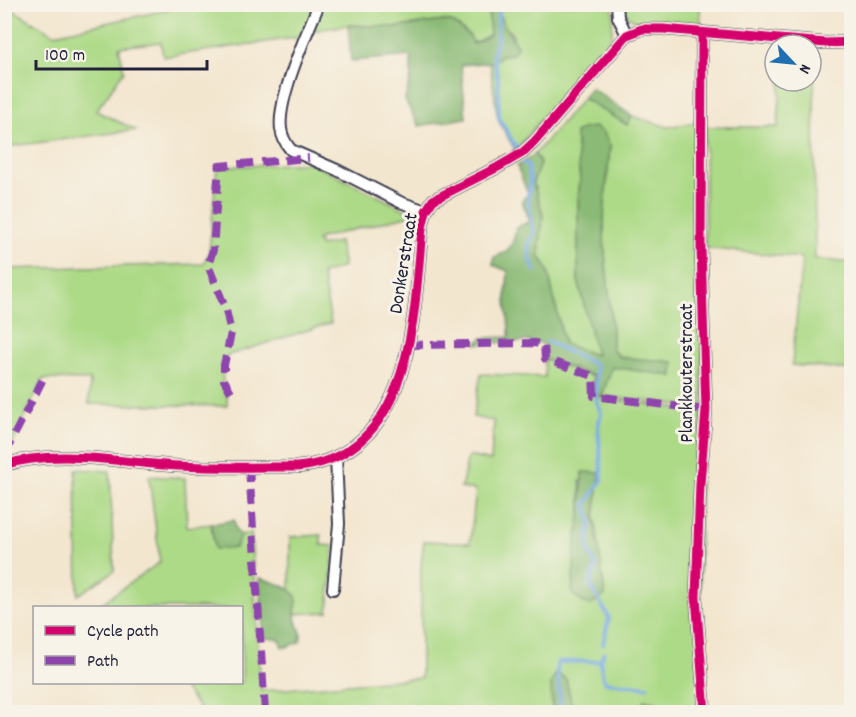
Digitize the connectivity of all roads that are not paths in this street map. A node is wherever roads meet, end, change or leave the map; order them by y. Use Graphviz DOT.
graph roads {
  1 [pos="319,4"];
  2 [pos="617,4"];
  3 [pos="702,33"];
  4 [pos="627,34"];
  5 [pos="852,42"];
  6 [pos="426,211"];
  7 [pos="336,457"];
  8 [pos="4,465"];
  9 [pos="333,589"];
  10 [pos="705,712"];
  1 -- 6 [label="street, Donkerstraat"];
  2 -- 4 [label="street"];
  3 -- 4 [label="street"];
  3 -- 5 [label="street"];
  3 -- 10 [label="street, Plankkouterstraat"];
  4 -- 6 [label="street, Donkerstraat"];
  6 -- 7 [label="street, Donkerstraat"];
  7 -- 8 [label="street, Donkerstraat"];
  7 -- 9 [label="street"];
}
